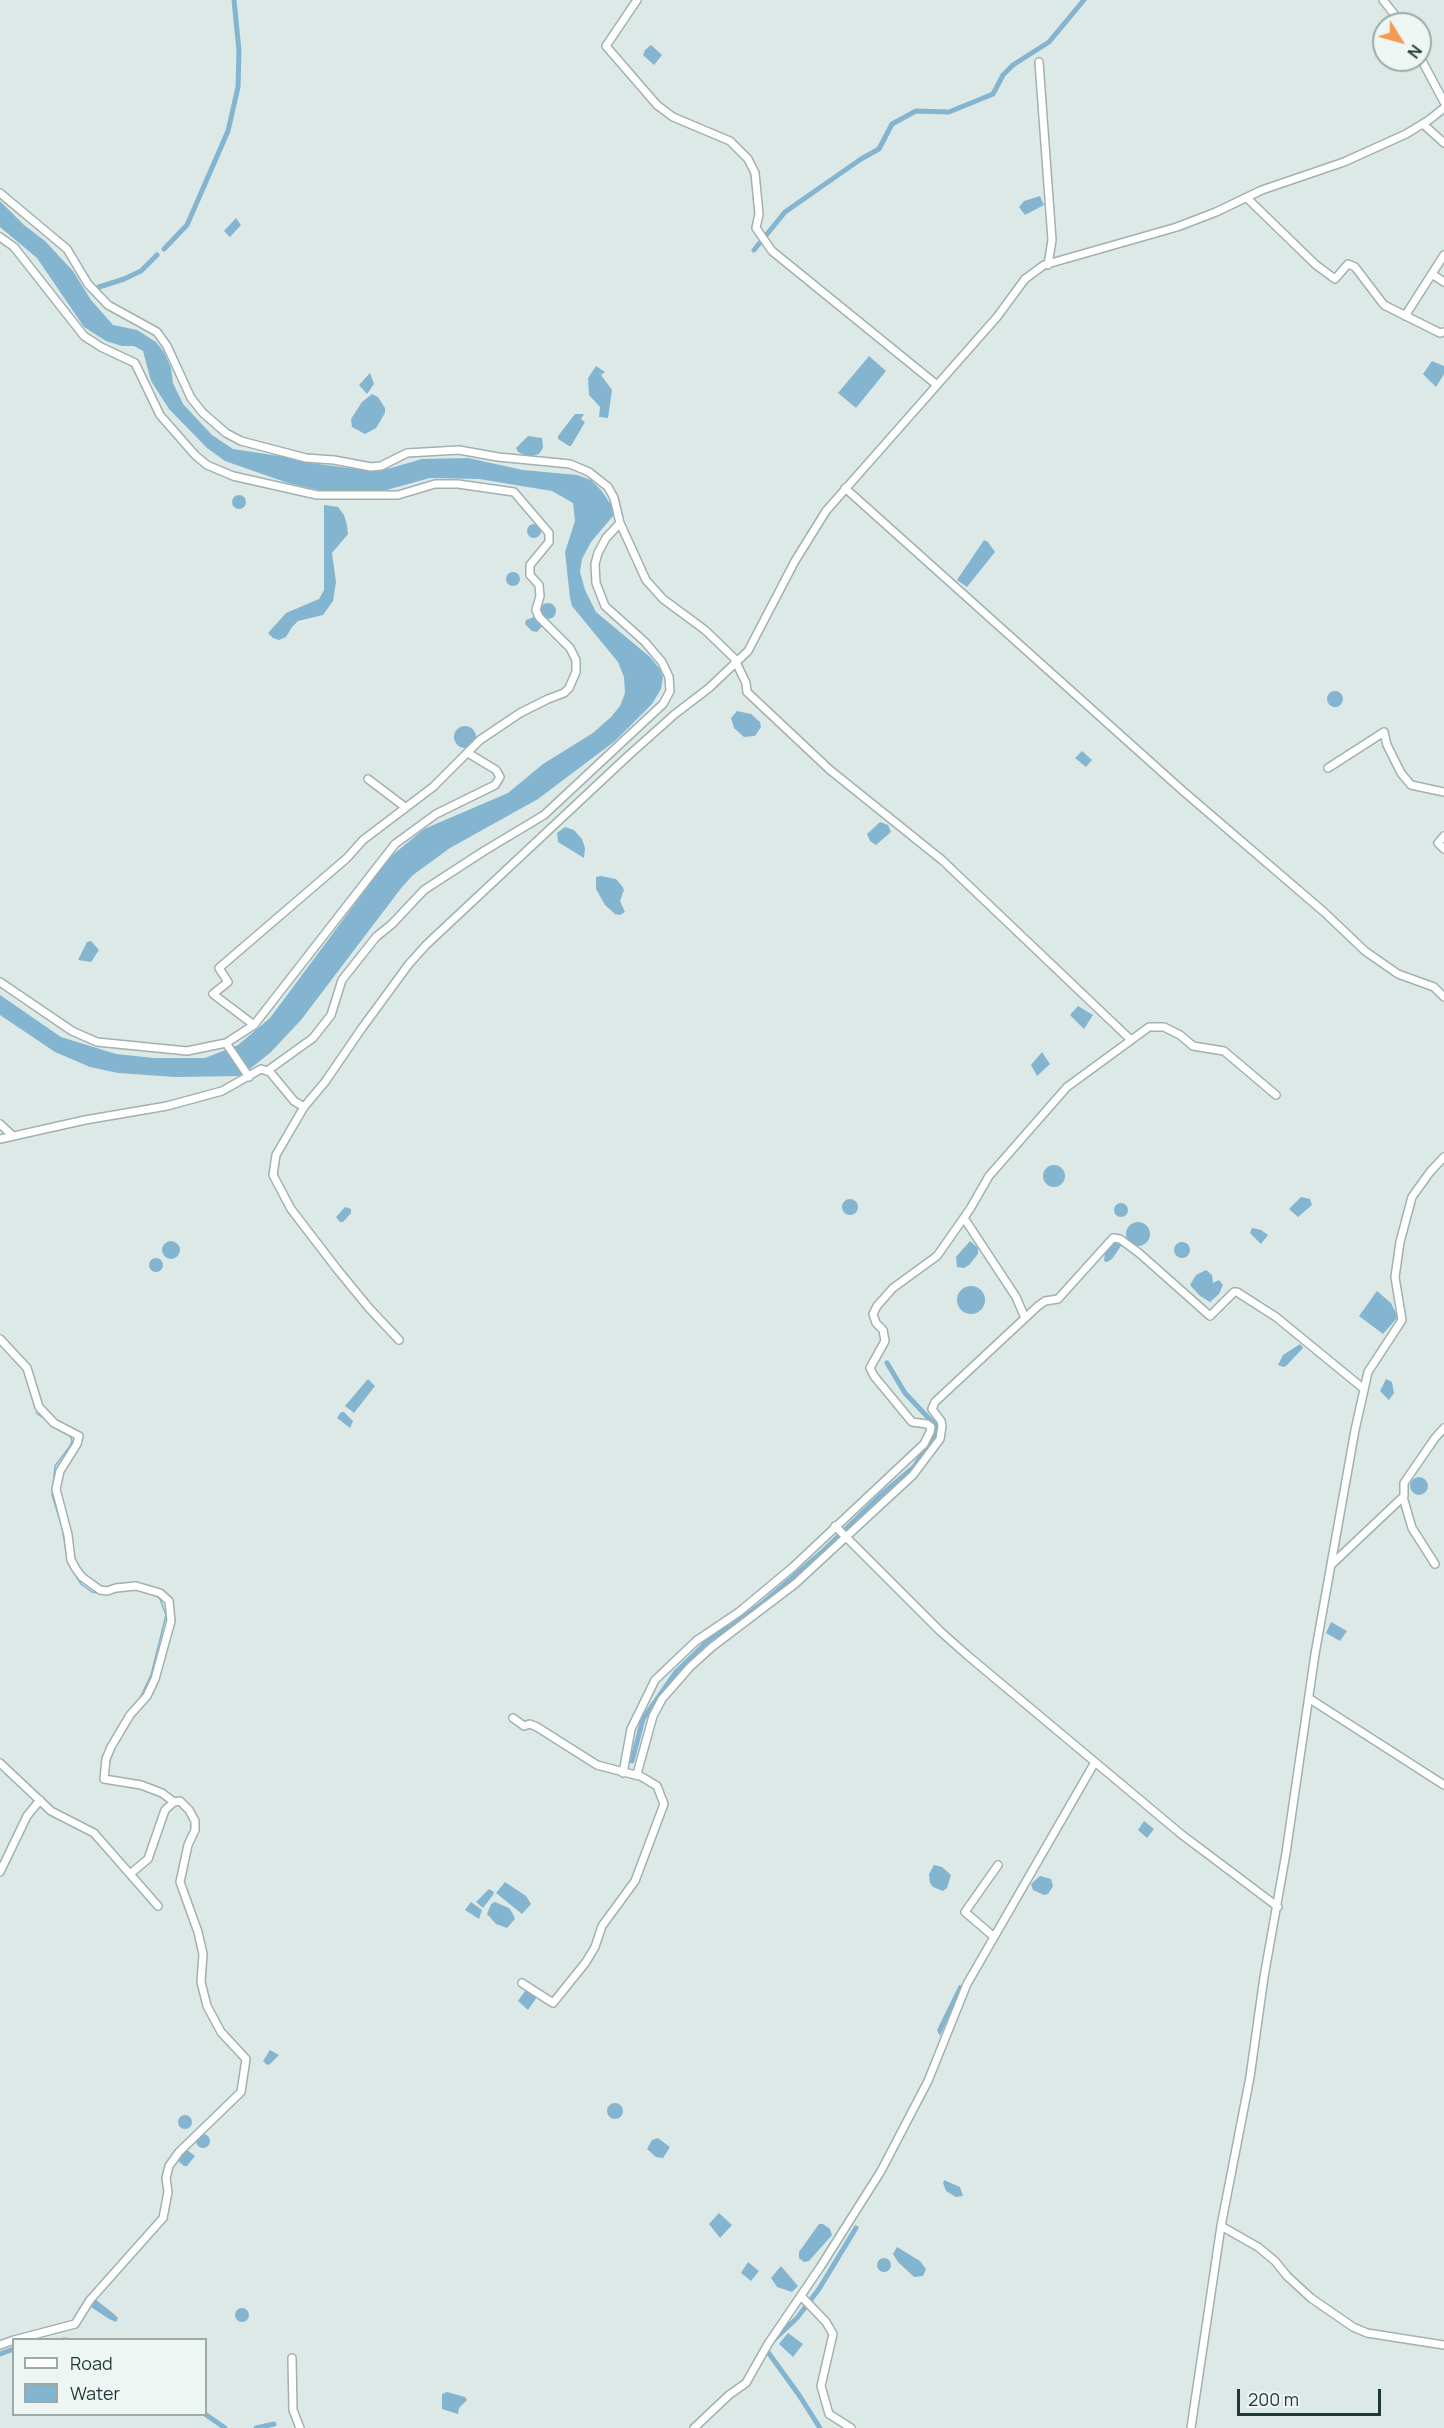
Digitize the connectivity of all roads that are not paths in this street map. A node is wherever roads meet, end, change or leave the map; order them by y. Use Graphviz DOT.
graph roads {
  1 [pos="638,0"];
  2 [pos="1383,0"];
  3 [pos="1392,12"];
  4 [pos="1039,62"];
  5 [pos="1428,72"];
  6 [pos="1444,102"];
  7 [pos="1444,108"];
  8 [pos="1423,124"];
  9 [pos="1444,143"];
  10 [pos="0,193"];
  11 [pos="1247,198"];
  12 [pos="0,237"];
  13 [pos="1444,255"];
  14 [pos="1048,265"];
  15 [pos="1432,274"];
  16 [pos="1444,282"];
  17 [pos="1406,316"];
  18 [pos="1444,332"];
  19 [pos="937,385"];
  20 [pos="845,488"];
  21 [pos="620,523"];
  22 [pos="736,663"];
  23 [pos="468,753"];
  24 [pos="1328,768"];
  25 [pos="368,779"];
  26 [pos="1444,792"];
  27 [pos="405,807"];
  28 [pos="1444,836"];
  29 [pos="1444,849"];
  30 [pos="0,982"];
  31 [pos="1444,996"];
  32 [pos="254,1025"];
  33 [pos="1131,1040"];
  34 [pos="226,1043"];
  35 [pos="267,1071"];
  36 [pos="249,1077"];
  37 [pos="1276,1095"];
  38 [pos="303,1107"];
  39 [pos="0,1124"];
  40 [pos="13,1136"];
  41 [pos="0,1139"];
  42 [pos="1444,1157"];
  43 [pos="964,1218"];
  44 [pos="1025,1318"];
  45 [pos="0,1339"];
  46 [pos="399,1340"];
  47 [pos="1364,1389"];
  48 [pos="1444,1428"];
  49 [pos="1403,1497"];
  50 [pos="836,1526"];
  51 [pos="847,1538"];
  52 [pos="1435,1564"];
  53 [pos="1330,1565"];
  54 [pos="1310,1699"];
  55 [pos="513,1718"];
  56 [pos="1095,1762"];
  57 [pos="1,1765"];
  58 [pos="623,1773"];
  59 [pos="639,1776"];
  60 [pos="1444,1785"];
  61 [pos="40,1800"];
  62 [pos="174,1802"];
  63 [pos="998,1865"];
  64 [pos="1,1866"];
  65 [pos="130,1874"];
  66 [pos="158,1906"];
  67 [pos="1278,1906"];
  68 [pos="993,1936"];
  69 [pos="522,1983"];
  70 [pos="1221,2226"];
  71 [pos="801,2296"];
  72 [pos="22,2338"];
  73 [pos="1444,2345"];
  74 [pos="292,2358"];
  75 [pos="300,2428"];
  76 [pos="694,2428"];
  77 [pos="851,2428"];
  78 [pos="1191,2428"];
  1 -- 19 [label="street"];
  2 -- 3 [label="street"];
  4 -- 14 [label="street"];
  5 -- 6 [label="street"];
  7 -- 8 [label="street"];
  8 -- 9 [label="street"];
  8 -- 11 [label="street"];
  10 -- 21 [label="street"];
  11 -- 14 [label="street"];
  11 -- 17 [label="street"];
  12 -- 23 [label="street"];
  13 -- 15 [label="street"];
  14 -- 19 [label="street"];
  15 -- 16 [label="street"];
  15 -- 17 [label="street"];
  17 -- 18 [label="street"];
  19 -- 20 [label="street"];
  20 -- 22 [label="street"];
  20 -- 31 [label="street"];
  21 -- 22 [label="street"];
  21 -- 35 [label="street"];
  22 -- 33 [label="street"];
  22 -- 38 [label="street"];
  23 -- 27 [label="street"];
  23 -- 32 [label="street"];
  24 -- 26 [label="street"];
  25 -- 27 [label="street"];
  27 -- 32 [label="street"];
  28 -- 29 [label="street"];
  30 -- 34 [label="street"];
  32 -- 34 [label="street"];
  33 -- 37 [label="street"];
  33 -- 43 [label="street"];
  34 -- 36 [label="street"];
  35 -- 36 [label="street"];
  35 -- 38 [label="street"];
  36 -- 40 [label="street"];
  38 -- 46 [label="street"];
  39 -- 40 [label="street"];
  40 -- 41 [label="street"];
  42 -- 47 [label="street"];
  43 -- 44 [label="street"];
  43 -- 50 [label="street"];
  44 -- 47 [label="street"];
  44 -- 51 [label="street"];
  45 -- 62 [label="street"];
  47 -- 53 [label="street"];
  48 -- 49 [label="street"];
  49 -- 52 [label="street"];
  49 -- 53 [label="street"];
  50 -- 51 [label="street"];
  50 -- 58 [label="street"];
  51 -- 56 [label="street"];
  51 -- 59 [label="street"];
  53 -- 54 [label="street"];
  54 -- 60 [label="street"];
  54 -- 67 [label="street"];
  55 -- 58 [label="street"];
  56 -- 67 [label="street"];
  56 -- 68 [label="street"];
  57 -- 61 [label="street"];
  58 -- 59 [label="street"];
  59 -- 69 [label="street"];
  61 -- 64 [label="street"];
  61 -- 65 [label="street"];
  62 -- 65 [label="street"];
  62 -- 72 [label="street"];
  63 -- 68 [label="street"];
  65 -- 66 [label="street"];
  67 -- 70 [label="street"];
  68 -- 71 [label="street"];
  70 -- 73 [label="street"];
  70 -- 78 [label="street"];
  71 -- 76 [label="street"];
  71 -- 77 [label="street"];
  74 -- 75 [label="street"];
}
